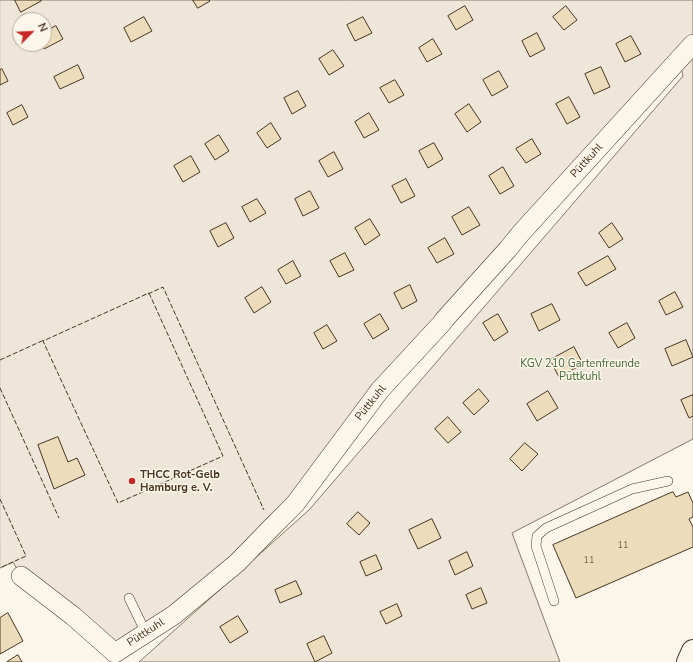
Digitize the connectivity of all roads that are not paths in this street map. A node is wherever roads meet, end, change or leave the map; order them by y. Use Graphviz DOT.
graph roads {
  1 [pos="693,44"];
  2 [pos="668,481"];
  3 [pos="21,576"];
  4 [pos="130,598"];
  5 [pos="554,601"];
  6 [pos="146,633"];
  7 [pos="693,651"];
  8 [pos="116,658"];
  9 [pos="688,662"];
  1 -- 6 [label="street, Püttkuhl"];
  2 -- 5 [label="lane"];
  3 -- 8 [label="street, Püttkuhl"];
  4 -- 6 [label="lane"];
  6 -- 8 [label="street, Püttkuhl"];
  7 -- 9 [label="street"];
}
